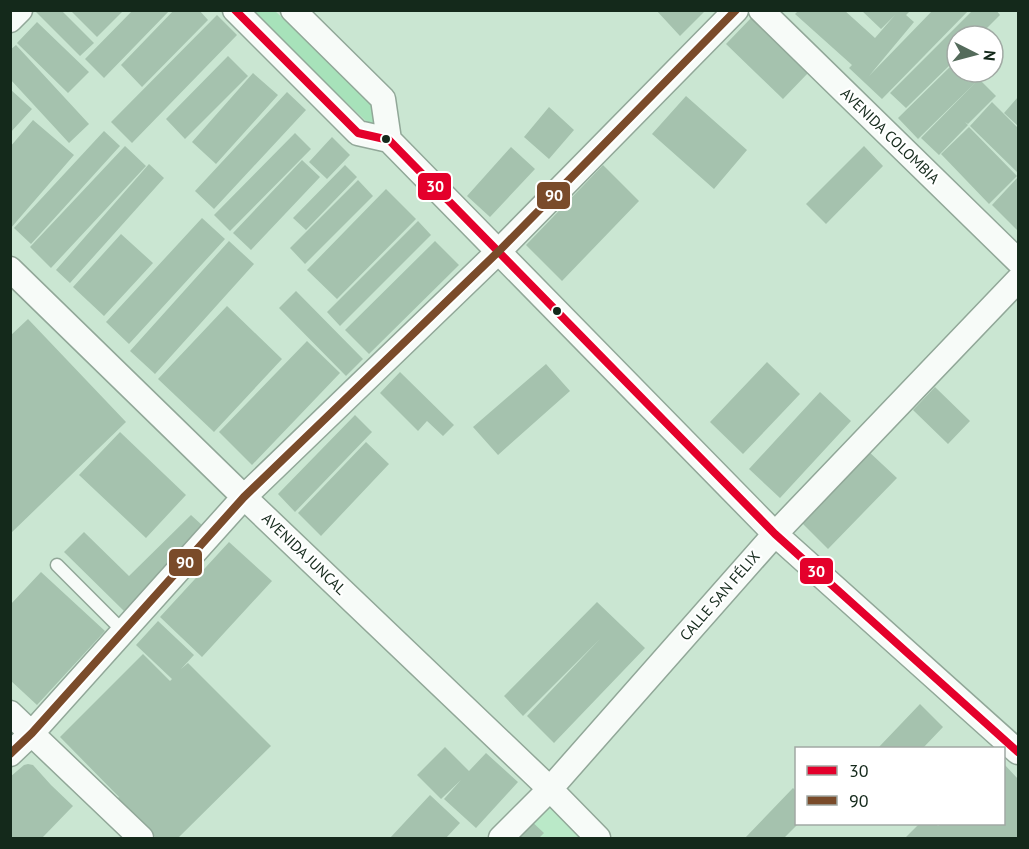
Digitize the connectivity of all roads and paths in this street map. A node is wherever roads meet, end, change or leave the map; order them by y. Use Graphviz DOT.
graph roads {
  1 [pos="20,10"];
  2 [pos="235,10"];
  3 [pos="293,10"];
  4 [pos="736,10"];
  5 [pos="761,10"];
  6 [pos="10,20"];
  7 [pos="389,140"];
  8 [pos="499,252"];
  9 [pos="1018,261"];
  10 [pos="10,269"];
  11 [pos="1018,280"];
  12 [pos="244,497"];
  13 [pos="775,534"];
  14 [pos="57,565"];
  15 [pos="123,631"];
  16 [pos="10,713"];
  17 [pos="32,733"];
  18 [pos="1018,752"];
  19 [pos="10,754"];
  20 [pos="550,789"];
  21 [pos="141,838"];
  22 [pos="501,838"];
  23 [pos="598,838"];
  1 -- 6 [label="street"];
  2 -- 7 [label="street"];
  3 -- 7 [label="street"];
  4 -- 8 [label="street"];
  5 -- 9 [label="street, AVENIDA COLOMBIA"];
  7 -- 8 [label="street"];
  8 -- 12 [label="street"];
  8 -- 13 [label="street"];
  10 -- 12 [label="street, AVENIDA JUNCAL"];
  11 -- 13 [label="street, CALLE SAN FÉLIX"];
  12 -- 15 [label="street"];
  12 -- 20 [label="street, AVENIDA JUNCAL"];
  13 -- 18 [label="street"];
  13 -- 20 [label="street, CALLE SAN FÉLIX"];
  14 -- 15 [label="lane"];
  15 -- 17 [label="street"];
  16 -- 17 [label="street"];
  17 -- 19 [label="street"];
  17 -- 21 [label="street"];
  20 -- 22 [label="street, CALLE SAN FÉLIX"];
  20 -- 23 [label="street, AVENIDA JUNCAL"];
}
